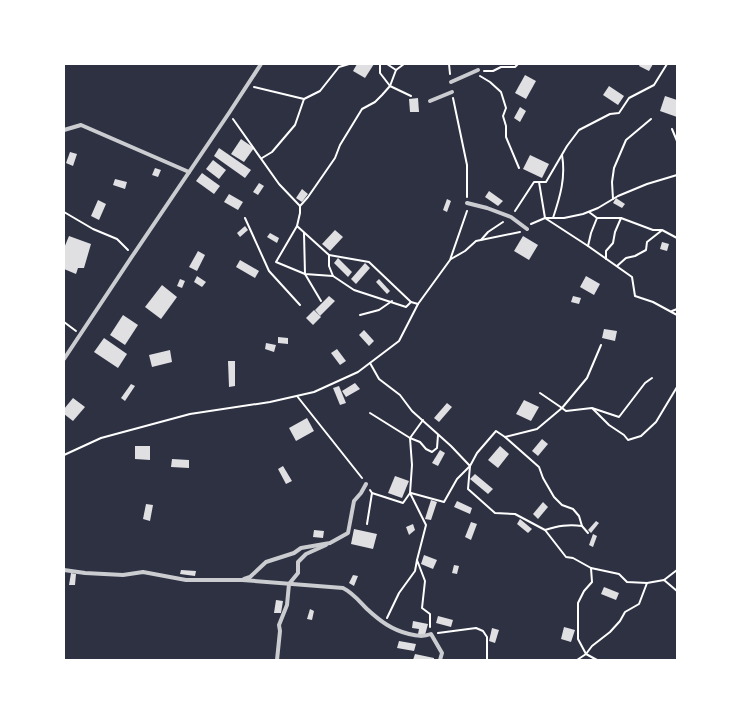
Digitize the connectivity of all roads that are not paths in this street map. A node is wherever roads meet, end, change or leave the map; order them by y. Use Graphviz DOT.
graph roads {
  1 [pos="260,64"];
  2 [pos="478,70"];
  3 [pos="451,82"];
  4 [pos="452,92"];
  5 [pos="430,101"];
  6 [pos="64,130"];
  7 [pos="189,172"];
  8 [pos="467,203"];
  9 [pos="527,228"];
  10 [pos="64,359"];
  11 [pos="366,484"];
  12 [pos="330,543"];
  13 [pos="64,570"];
  14 [pos="242,580"];
  15 [pos="289,584"];
  16 [pos="277,660"];
  17 [pos="440,660"];
  1 -- 7 [label="street"];
  2 -- 3 [label="street"];
  4 -- 5 [label="street"];
  6 -- 7 [label="street"];
  7 -- 10 [label="street"];
  8 -- 9 [label="street"];
  11 -- 12 [label="street"];
  12 -- 14 [label="street"];
  12 -- 15 [label="street"];
  13 -- 14 [label="street"];
  14 -- 15 [label="street"];
  15 -- 16 [label="street"];
  15 -- 17 [label="street"];
}
